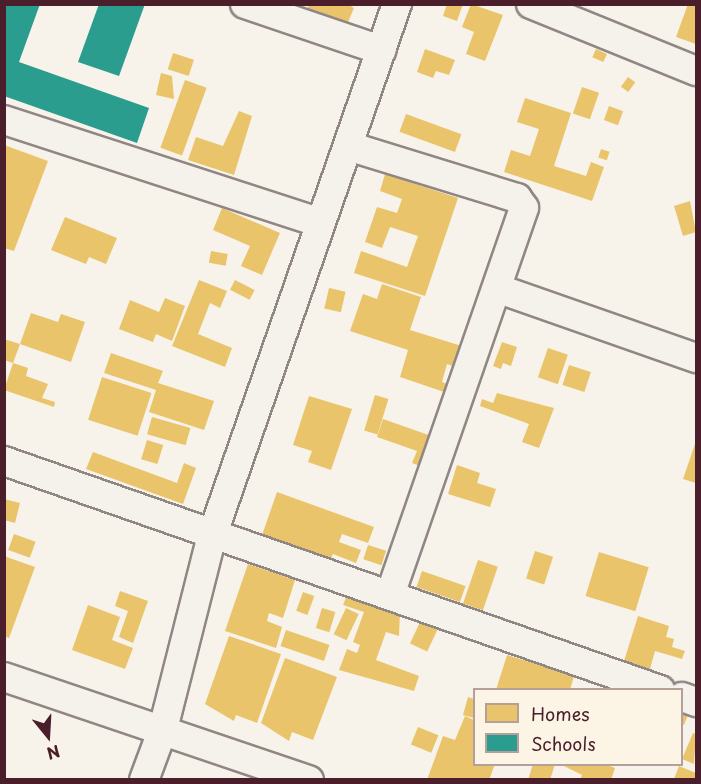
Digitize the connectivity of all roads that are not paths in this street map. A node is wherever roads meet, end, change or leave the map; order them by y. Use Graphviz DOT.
graph roads {
  1 [pos="245,4"];
  2 [pos="397,4"];
  3 [pos="531,4"];
  4 [pos="579,13"];
  5 [pos="381,50"];
  6 [pos="696,71"];
  7 [pos="4,120"];
  8 [pos="348,146"];
  9 [pos="321,223"];
  10 [pos="499,289"];
  11 [pos="696,358"];
  12 [pos="4,461"];
  13 [pos="212,536"];
  14 [pos="390,596"];
  15 [pos="4,678"];
  16 [pos="654,688"];
  17 [pos="163,729"];
  18 [pos="144,780"];
  19 [pos="309,780"];
  1 -- 5 [label="street"];
  2 -- 5 [label="street"];
  3 -- 4 [label="street"];
  4 -- 6 [label="street"];
  5 -- 8 [label="street"];
  7 -- 9 [label="street"];
  8 -- 9 [label="street"];
  8 -- 10 [label="street"];
  9 -- 13 [label="street"];
  10 -- 11 [label="street"];
  10 -- 14 [label="street"];
  12 -- 13 [label="street"];
  13 -- 14 [label="street"];
  13 -- 17 [label="street"];
  14 -- 16 [label="street"];
  15 -- 17 [label="street"];
  17 -- 18 [label="street"];
  17 -- 19 [label="street"];
}
